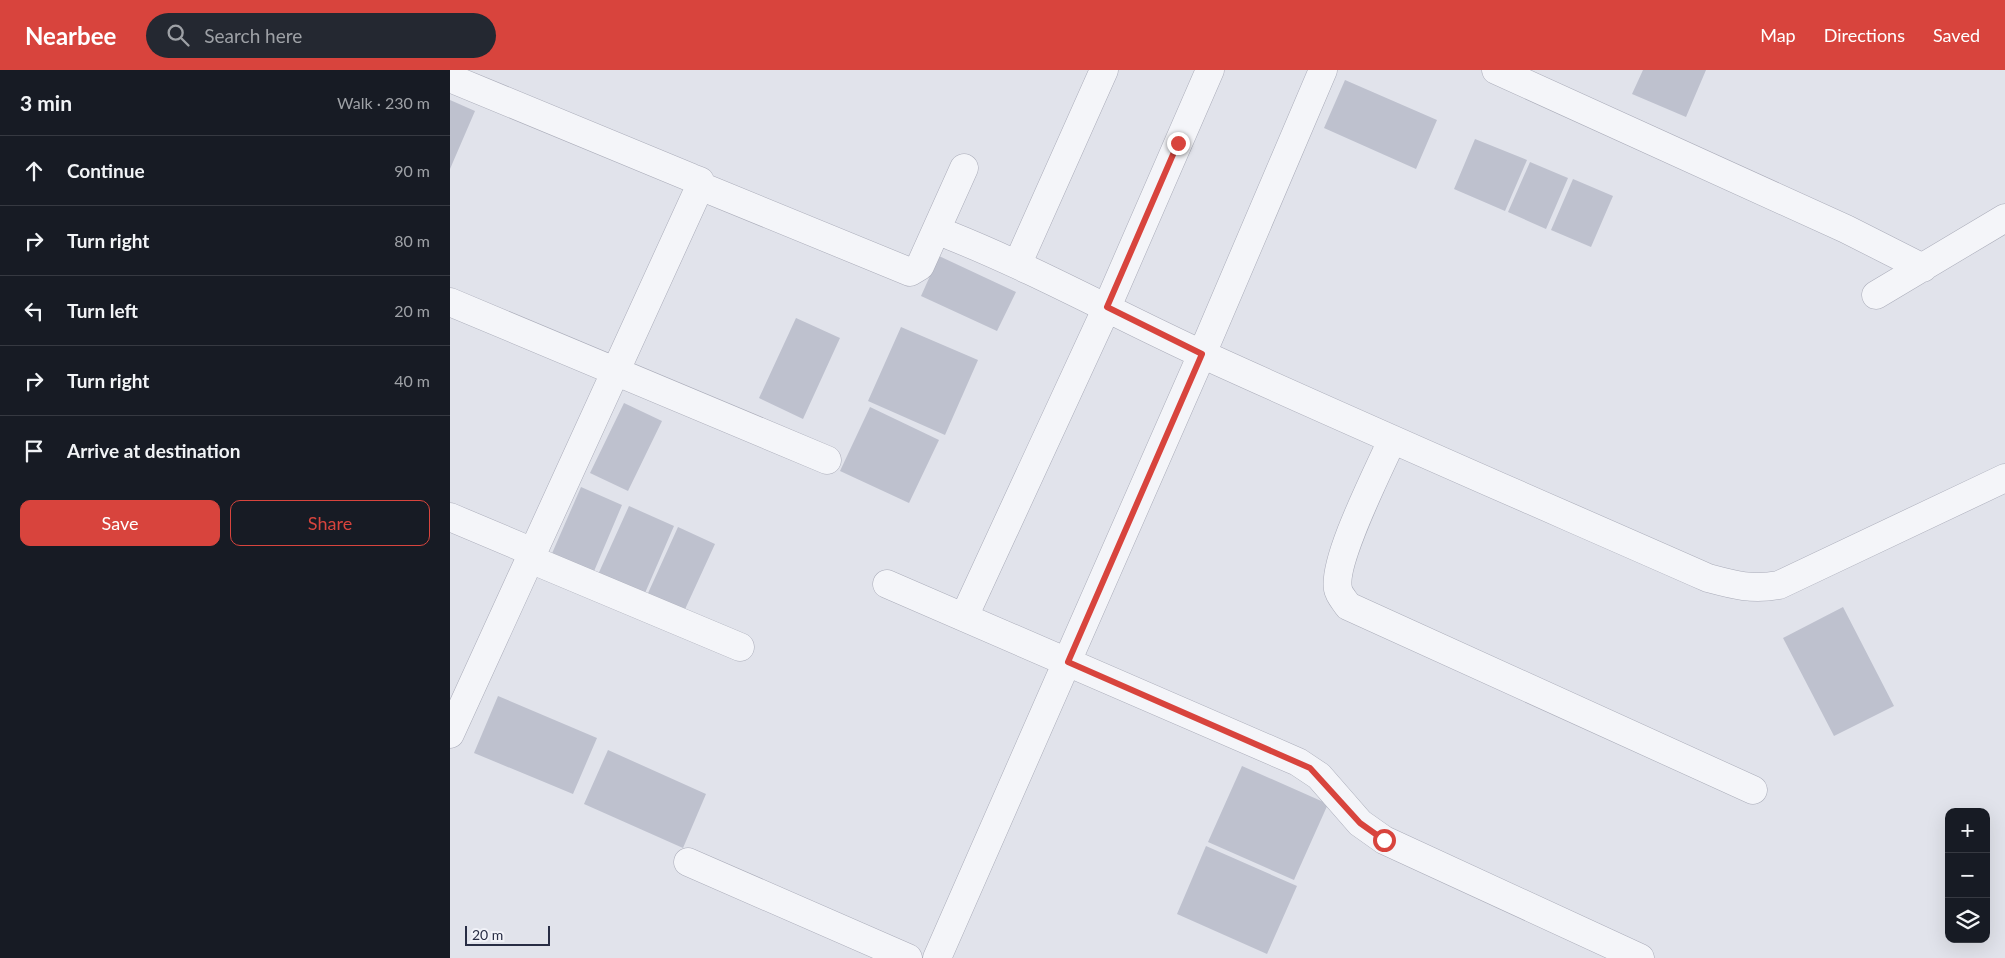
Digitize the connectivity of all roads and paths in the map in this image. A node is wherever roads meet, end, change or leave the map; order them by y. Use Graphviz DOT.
graph roads {
  1 [pos="1104,70"];
  2 [pos="1210,70"];
  3 [pos="1323,70"];
  4 [pos="1496,70"];
  5 [pos="450,78"];
  6 [pos="964,168"];
  7 [pos="700,186"];
  8 [pos="2005,218"];
  9 [pos="951,236"];
  10 [pos="1018,263"];
  11 [pos="1922,268"];
  12 [pos="1876,294"];
  13 [pos="450,302"];
  14 [pos="1107,307"];
  15 [pos="1202,354"];
  16 [pos="614,372"];
  17 [pos="1392,440"];
  18 [pos="828,460"];
  19 [pos="2005,478"];
  20 [pos="450,517"];
  21 [pos="531,556"];
  22 [pos="887,584"];
  23 [pos="964,617"];
  24 [pos="740,647"];
  25 [pos="1068,662"];
  26 [pos="450,734"];
  27 [pos="1753,790"];
  28 [pos="688,862"];
  29 [pos="908,958"];
  30 [pos="937,958"];
  31 [pos="1640,958"];
  1 -- 10 [label="street"];
  2 -- 14 [label="street"];
  3 -- 15 [label="street"];
  4 -- 11 [label="street"];
  5 -- 7 [label="street"];
  6 -- 7 [label="street"];
  7 -- 16 [label="street"];
  8 -- 11 [label="street"];
  9 -- 10 [label="street"];
  10 -- 14 [label="street"];
  11 -- 12 [label="street"];
  13 -- 16 [label="street"];
  14 -- 15 [label="street"];
  14 -- 23 [label="street"];
  15 -- 17 [label="street"];
  15 -- 25 [label="street"];
  16 -- 18 [label="street"];
  16 -- 21 [label="street"];
  17 -- 19 [label="street"];
  17 -- 27 [label="street"];
  20 -- 21 [label="street"];
  21 -- 24 [label="street"];
  21 -- 26 [label="street"];
  22 -- 23 [label="street"];
  23 -- 25 [label="street"];
  25 -- 30 [label="street"];
  25 -- 31 [label="street"];
  28 -- 29 [label="street"];
}
